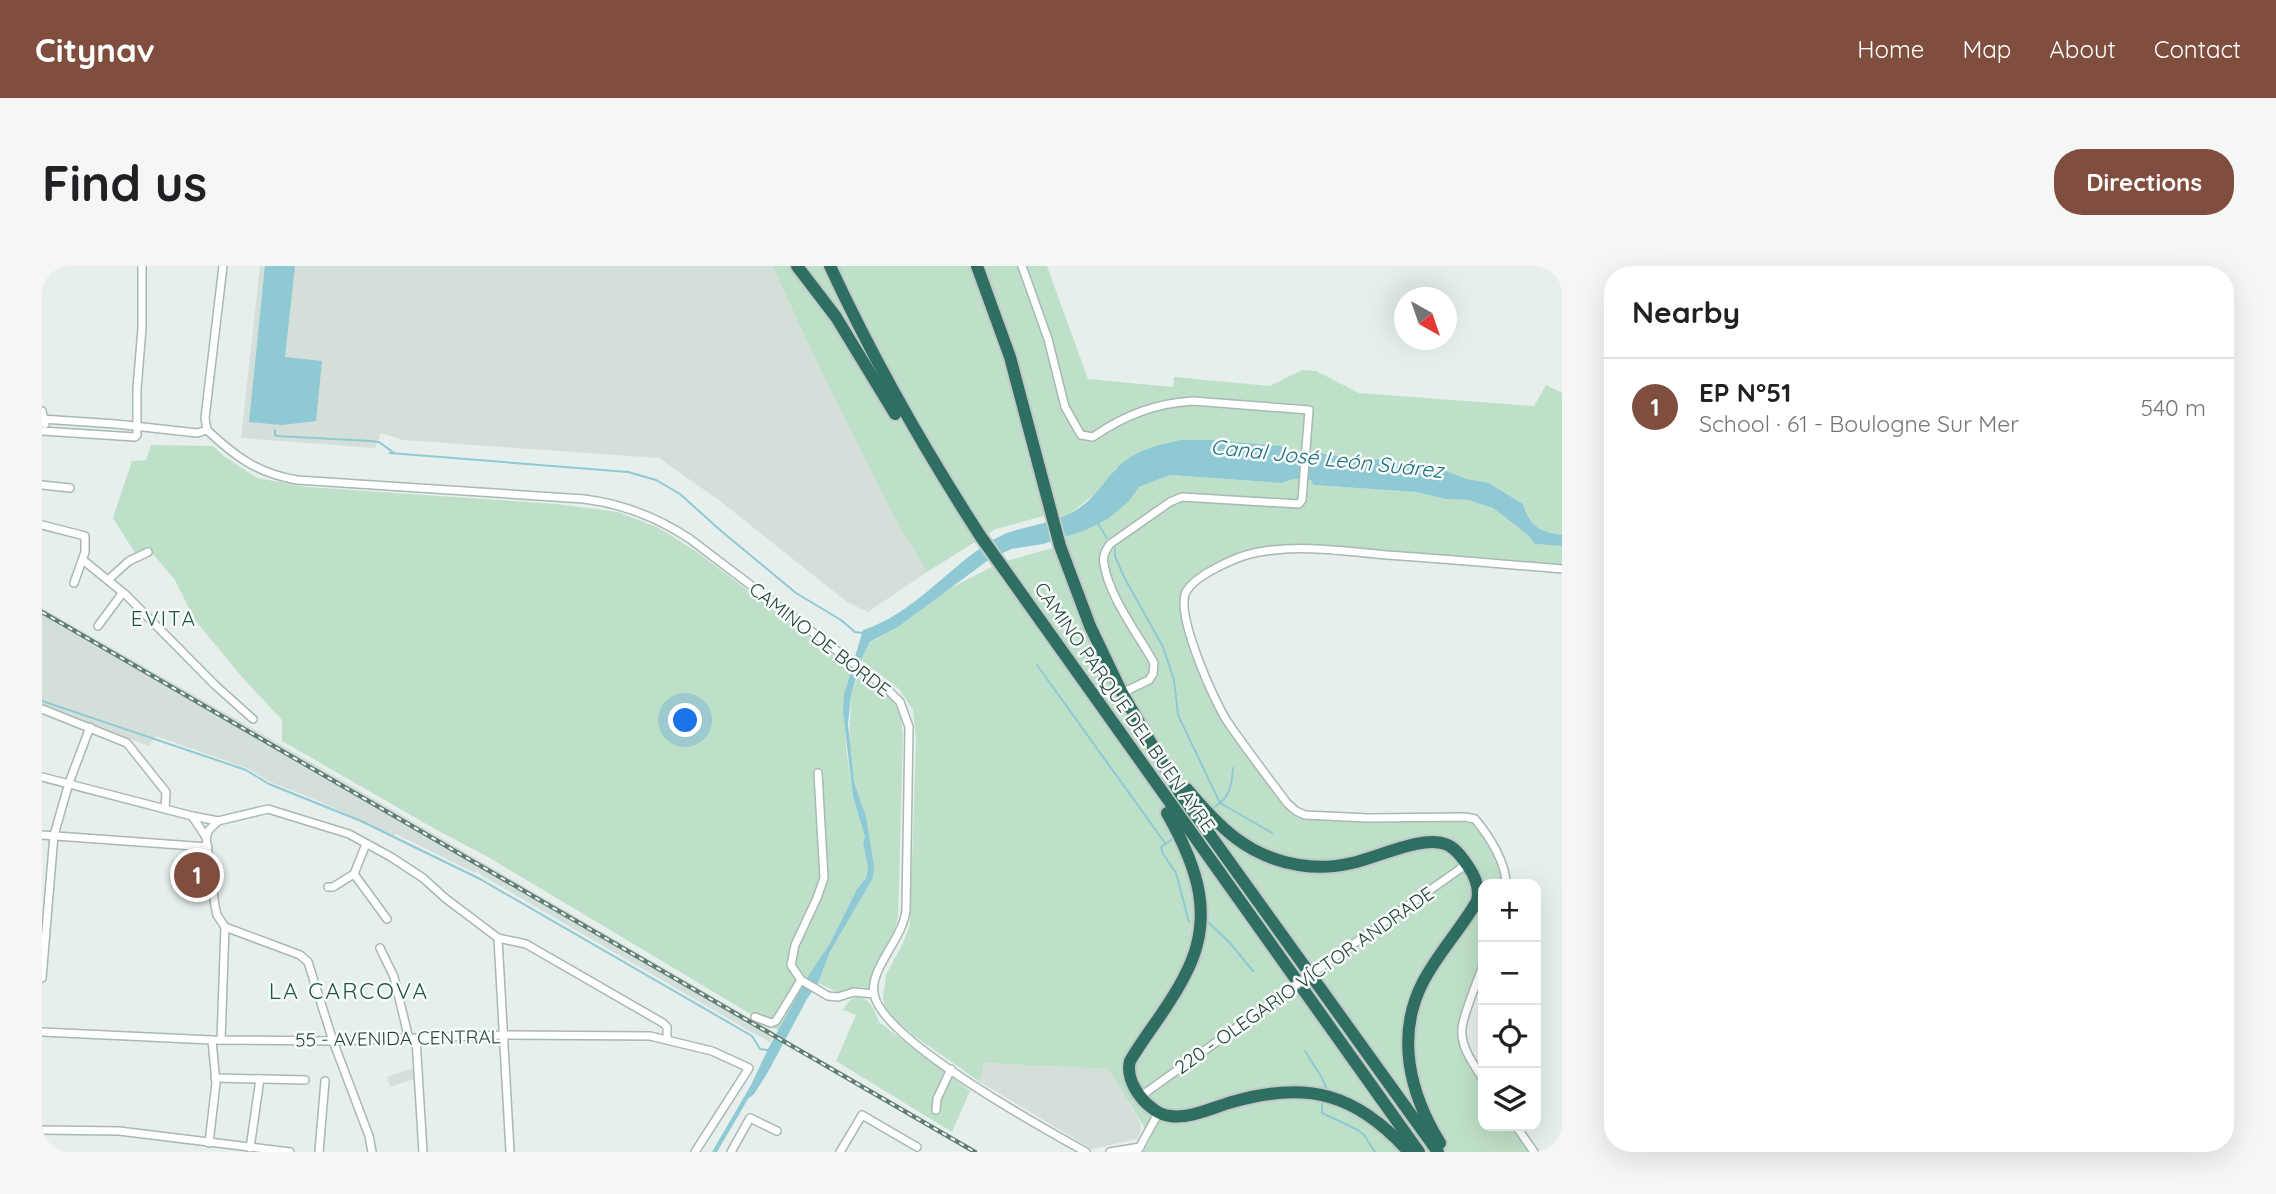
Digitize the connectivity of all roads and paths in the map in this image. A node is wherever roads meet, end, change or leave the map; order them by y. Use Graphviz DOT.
graph roads {
  1 [pos="142,266"];
  2 [pos="223,266"];
  3 [pos="797,266"];
  4 [pos="830,266"];
  5 [pos="978,266"];
  6 [pos="1022,266"];
  7 [pos="42,411"];
  8 [pos="43,419"];
  9 [pos="137,427"];
  10 [pos="207,430"];
  11 [pos="43,431"];
  12 [pos="931,461"];
  13 [pos="42,485"];
  14 [pos="69,488"];
  15 [pos="42,525"];
  16 [pos="148,552"];
  17 [pos="83,560"];
  18 [pos="1562,569"];
  19 [pos="107,580"];
  20 [pos="74,583"];
  21 [pos="121,591"];
  22 [pos="99,625"];
  23 [pos="1122,693"];
  24 [pos="42,709"];
  25 [pos="253,719"];
  26 [pos="90,727"];
  27 [pos="1152,748"];
  28 [pos="1140,764"];
  29 [pos="818,773"];
  30 [pos="42,777"];
  31 [pos="69,783"];
  32 [pos="165,808"];
  33 [pos="192,816"];
  34 [pos="218,821"];
  35 [pos="42,835"];
  36 [pos="54,835"];
  37 [pos="206,837"];
  38 [pos="366,844"];
  39 [pos="208,847"];
  40 [pos="1467,864"];
  41 [pos="354,874"];
  42 [pos="1506,879"];
  43 [pos="328,887"];
  44 [pos="387,919"];
  45 [pos="225,927"];
  46 [pos="44,932"];
  47 [pos="498,938"];
  48 [pos="380,948"];
  49 [pos="42,978"];
  50 [pos="1478,980"];
  51 [pos="802,981"];
  52 [pos="874,994"];
  53 [pos="755,1017"];
  54 [pos="42,1032"];
  55 [pos="504,1035"];
  56 [pos="412,1039"];
  57 [pos="667,1039"];
  58 [pos="212,1040"];
  59 [pos="221,1040"];
  60 [pos="332,1041"];
  61 [pos="951,1069"];
  62 [pos="1478,1071"];
  63 [pos="215,1078"];
  64 [pos="260,1079"];
  65 [pos="305,1080"];
  66 [pos="325,1081"];
  67 [pos="1141,1096"];
  68 [pos="936,1110"];
  69 [pos="1159,1112"];
  70 [pos="42,1130"];
  71 [pos="777,1131"];
  72 [pos="1519,1131"];
  73 [pos="209,1143"];
  74 [pos="917,1147"];
  75 [pos="250,1148"];
  76 [pos="233,1149"];
  77 [pos="261,1150"];
  78 [pos="1139,1150"];
  79 [pos="290,1152"];
  80 [pos="319,1152"];
  81 [pos="372,1152"];
  82 [pos="423,1152"];
  83 [pos="510,1152"];
  84 [pos="695,1152"];
  85 [pos="731,1152"];
  86 [pos="840,1152"];
  87 [pos="1086,1152"];
  88 [pos="1110,1152"];
  89 [pos="1409,1152"];
  90 [pos="1419,1152"];
  91 [pos="1438,1152"];
  92 [pos="1446,1152"];
  93 [pos="1534,1152"];
  1 -- 9 [label="street"];
  2 -- 10 [label="street"];
  3 -- 12 [label="highway"];
  4 -- 12 [label="highway, CAMINO PARQUE DEL BUEN AYRE"];
  5 -- 23 [label="highway, CAMINO PARQUE DEL BUEN AYRE"];
  6 -- 23 [label="street"];
  7 -- 8 [label="street"];
  8 -- 9 [label="street"];
  8 -- 11 [label="street"];
  9 -- 10 [label="street"];
  9 -- 11 [label="street"];
  10 -- 52 [label="street, CAMINO DE BORDE"];
  12 -- 28 [label="highway, CAMINO PARQUE DEL BUEN AYRE"];
  13 -- 14 [label="street"];
  15 -- 17 [label="street"];
  16 -- 19 [label="street"];
  17 -- 19 [label="street"];
  17 -- 20 [label="street"];
  18 -- 42 [label="street"];
  19 -- 21 [label="street"];
  21 -- 22 [label="street"];
  21 -- 25 [label="street"];
  23 -- 27 [label="highway, CAMINO PARQUE DEL BUEN AYRE"];
  24 -- 26 [label="street"];
  26 -- 31 [label="street"];
  26 -- 32 [label="street"];
  27 -- 40 [label="highway"];
  27 -- 91 [label="highway, CAMINO PARQUE DEL BUEN AYRE"];
  28 -- 67 [label="highway"];
  28 -- 90 [label="highway, CAMINO PARQUE DEL BUEN AYRE"];
  29 -- 51 [label="street"];
  30 -- 31 [label="street"];
  31 -- 32 [label="street"];
  31 -- 36 [label="street"];
  32 -- 33 [label="street"];
  33 -- 34 [label="street"];
  33 -- 37 [label="street"];
  34 -- 37 [label="street"];
  34 -- 38 [label="street"];
  35 -- 36 [label="street"];
  36 -- 39 [label="street"];
  36 -- 46 [label="street"];
  37 -- 39 [label="street"];
  38 -- 41 [label="street"];
  38 -- 47 [label="street"];
  39 -- 45 [label="street"];
  40 -- 67 [label="street, 220 - OLEGARIO VÍCTOR ANDRADE, bridge"];
  40 -- 92 [label="highway"];
  41 -- 43 [label="street"];
  41 -- 44 [label="street"];
  45 -- 59 [label="street"];
  45 -- 60 [label="street"];
  46 -- 49 [label="street"];
  47 -- 55 [label="street"];
  47 -- 57 [label="street"];
  48 -- 56 [label="street"];
  50 -- 62 [label="street"];
  51 -- 52 [label="street"];
  51 -- 53 [label="street"];
  52 -- 61 [label="street"];
  54 -- 58 [label="street, 55 - AVENIDA CENTRAL"];
  55 -- 56 [label="street, 55 - AVENIDA CENTRAL"];
  55 -- 57 [label="street, 55 - AVENIDA CENTRAL"];
  55 -- 83 [label="street"];
  56 -- 60 [label="street, 55 - AVENIDA CENTRAL"];
  56 -- 82 [label="street"];
  57 -- 84 [label="street, 55 - AVENIDA CENTRAL"];
  58 -- 59 [label="street, 55 - AVENIDA CENTRAL"];
  58 -- 63 [label="street"];
  59 -- 60 [label="street, 55 - AVENIDA CENTRAL"];
  60 -- 81 [label="street"];
  61 -- 68 [label="street"];
  61 -- 87 [label="street"];
  63 -- 64 [label="street"];
  63 -- 73 [label="street"];
  64 -- 65 [label="street"];
  64 -- 75 [label="street"];
  66 -- 80 [label="street"];
  67 -- 69 [label="highway"];
  69 -- 78 [label="street"];
  69 -- 89 [label="highway"];
  70 -- 73 [label="street"];
  71 -- 85 [label="street"];
  72 -- 93 [label="street"];
  73 -- 76 [label="street"];
  74 -- 86 [label="street"];
  75 -- 76 [label="street"];
  75 -- 77 [label="street"];
  77 -- 79 [label="street"];
  78 -- 88 [label="street"];
}
